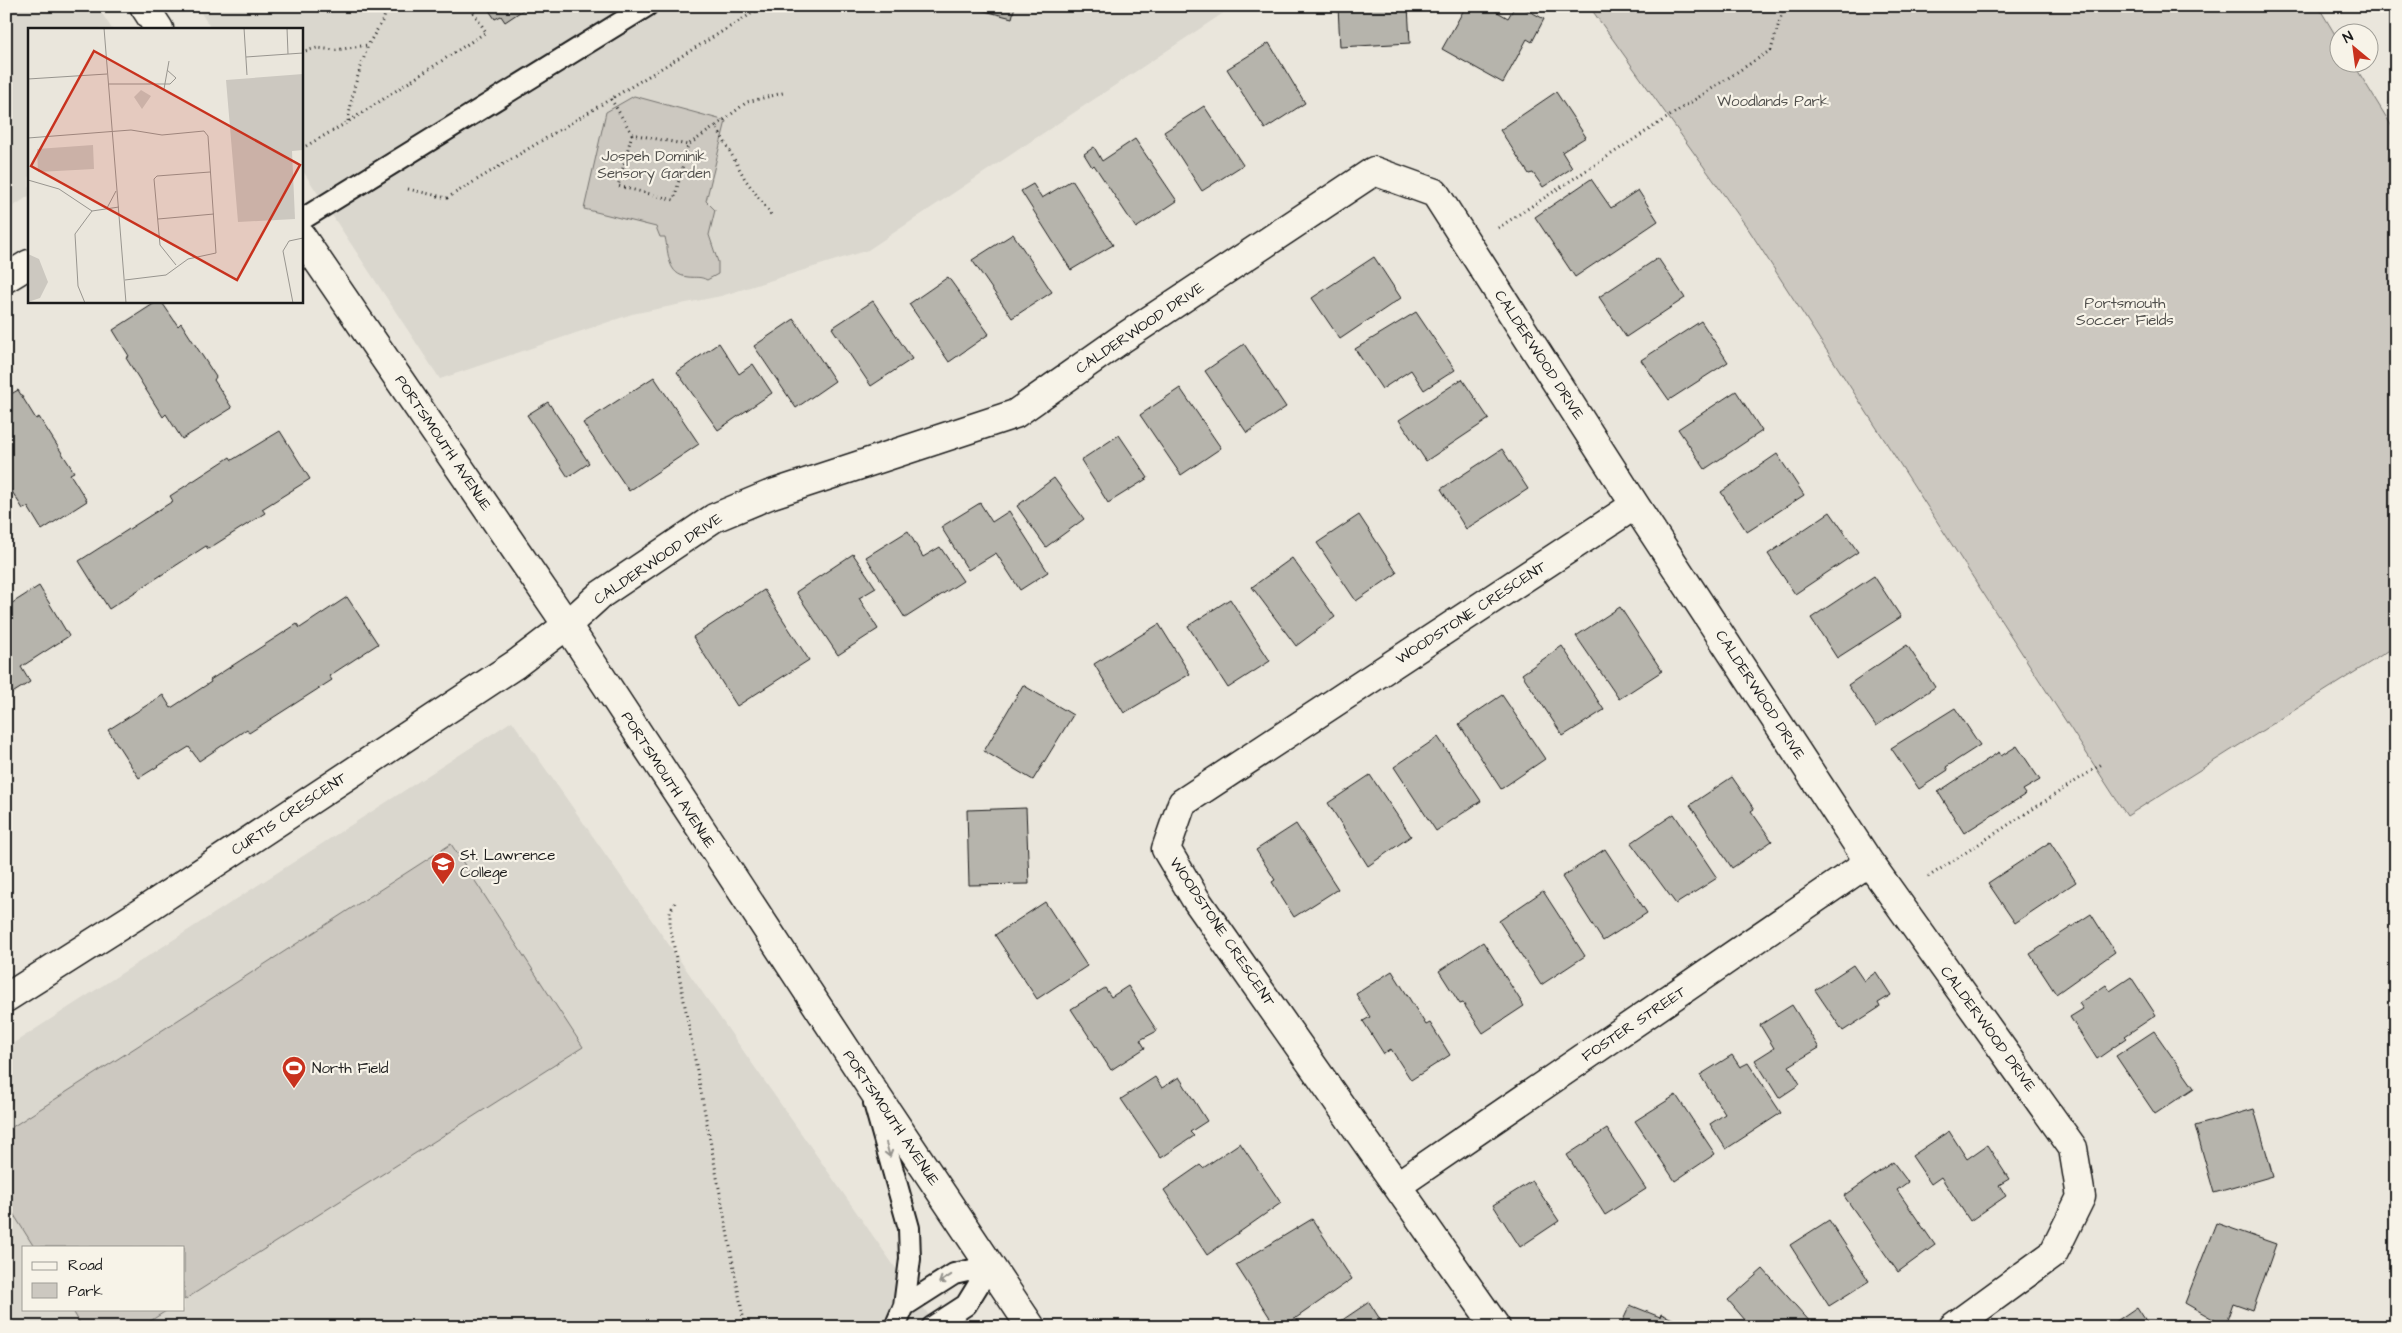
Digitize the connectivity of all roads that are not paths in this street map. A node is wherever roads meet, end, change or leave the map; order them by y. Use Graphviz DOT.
graph roads {
  1 [pos="144,6"];
  2 [pos="647,6"];
  3 [pos="158,28"];
  4 [pos="302,219"];
  5 [pos="302,237"];
  6 [pos="28,265"];
  7 [pos="6,278"];
  8 [pos="1635,505"];
  9 [pos="567,625"];
  10 [pos="1869,862"];
  11 [pos="6,998"];
  12 [pos="870,1086"];
  13 [pos="1398,1185"];
  14 [pos="990,1266"];
  15 [pos="904,1306"];
  16 [pos="895,1327"];
  17 [pos="932,1327"];
  18 [pos="1031,1327"];
  19 [pos="1496,1327"];
  20 [pos="1953,1327"];
  1 -- 3 [label="street"];
  2 -- 4 [label="lane"];
  5 -- 9 [label="street, PORTSMOUTH AVENUE"];
  6 -- 7 [label="street"];
  8 -- 9 [label="street, CALDERWOOD DRIVE"];
  8 -- 10 [label="street, CALDERWOOD DRIVE"];
  8 -- 13 [label="street, WOODSTONE CRESCENT"];
  9 -- 11 [label="street, CURTIS CRESCENT"];
  9 -- 12 [label="street, PORTSMOUTH AVENUE"];
  10 -- 13 [label="street, FOSTER STREET"];
  10 -- 20 [label="street, CALDERWOOD DRIVE"];
  12 -- 14 [label="street, PORTSMOUTH AVENUE"];
  12 -- 15 [label="lane, one-way"];
  13 -- 19 [label="street, WOODSTONE CRESCENT"];
  14 -- 15 [label="lane, one-way"];
  14 -- 17 [label="lane"];
  14 -- 18 [label="street, PORTSMOUTH AVENUE"];
  15 -- 16 [label="lane"];
}
